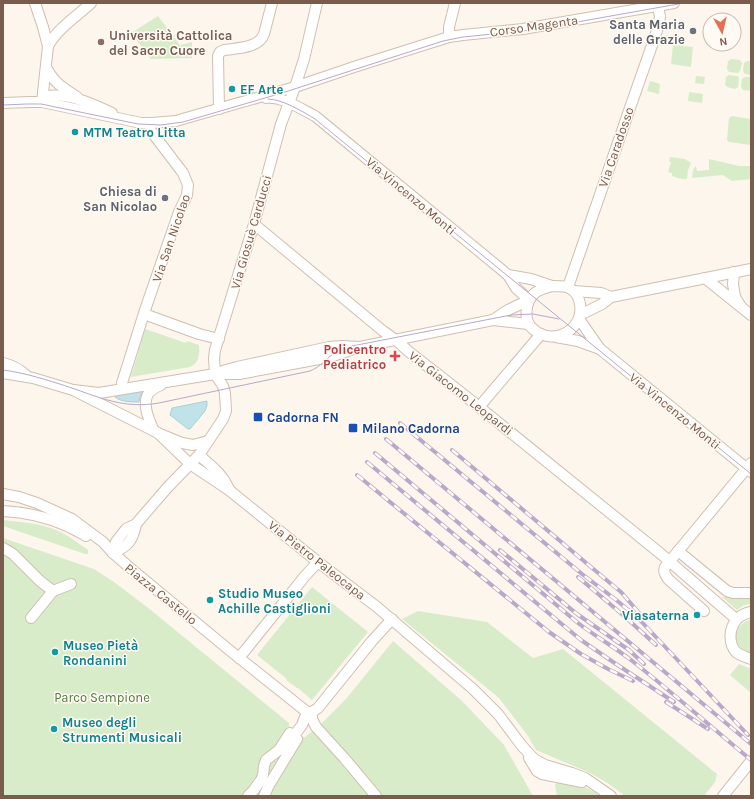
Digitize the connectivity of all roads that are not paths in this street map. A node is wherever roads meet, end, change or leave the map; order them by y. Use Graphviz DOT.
graph roads {
  1 [pos="35,3"];
  2 [pos="91,3"];
  3 [pos="272,3"];
  4 [pos="317,3"];
  5 [pos="455,3"];
  6 [pos="674,3"];
  7 [pos="658,6"];
  8 [pos="449,37"];
  9 [pos="48,46"];
  10 [pos="396,53"];
  11 [pos="46,67"];
  12 [pos="295,87"];
  13 [pos="255,99"];
  14 [pos="83,100"];
  15 [pos="42,102"];
  16 [pos="3,103"];
  17 [pos="289,103"];
  18 [pos="219,109"];
  19 [pos="127,120"];
  20 [pos="148,123"];
  21 [pos="254,224"];
  22 [pos="751,269"];
  23 [pos="734,272"];
  24 [pos="508,275"];
  25 [pos="705,278"];
  26 [pos="552,286"];
  27 [pos="571,289"];
  28 [pos="611,296"];
  29 [pos="529,300"];
  30 [pos="742,308"];
  31 [pos="144,314"];
  32 [pos="751,315"];
  33 [pos="580,317"];
  34 [pos="492,320"];
  35 [pos="528,324"];
  36 [pos="541,334"];
  37 [pos="554,337"];
  38 [pos="218,339"];
  39 [pos="395,340"];
  40 [pos="600,349"];
  41 [pos="3,363"];
  42 [pos="3,373"];
  43 [pos="215,374"];
  44 [pos="28,377"];
  45 [pos="177,381"];
  46 [pos="122,383"];
  47 [pos="73,390"];
  48 [pos="480,407"];
  49 [pos="156,432"];
  50 [pos="208,441"];
  51 [pos="198,455"];
  52 [pos="190,464"];
  53 [pos="750,468"];
  54 [pos="229,490"];
  55 [pos="3,494"];
  56 [pos="3,511"];
  57 [pos="3,548"];
  58 [pos="678,552"];
  59 [pos="113,553"];
  60 [pos="670,561"];
  61 [pos="318,562"];
  62 [pos="71,584"];
  63 [pos="53,591"];
  64 [pos="751,593"];
  65 [pos="704,611"];
  66 [pos="751,612"];
  67 [pos="31,618"];
  68 [pos="392,619"];
  69 [pos="736,620"];
  70 [pos="239,658"];
  71 [pos="751,659"];
  72 [pos="309,712"];
  73 [pos="293,736"];
  74 [pos="522,746"];
  75 [pos="751,761"];
  76 [pos="268,768"];
  77 [pos="601,789"];
  78 [pos="248,796"];
  79 [pos="257,796"];
  80 [pos="264,796"];
  81 [pos="373,796"];
  82 [pos="611,796"];
  83 [pos="722,796"];
  1 -- 9 [label="street"];
  2 -- 9 [label="street"];
  3 -- 18 [label="street"];
  4 -- 12 [label="street"];
  5 -- 8 [label="street"];
  6 -- 7 [label="street, Corso Magenta"];
  7 -- 8 [label="street, Corso Magenta"];
  7 -- 27 [label="street, Via Caradosso"];
  8 -- 10 [label="street, Corso Magenta"];
  9 -- 11 [label="street"];
  10 -- 12 [label="street, Corso Magenta"];
  10 -- 12 [label="street, Corso Magenta"];
  11 -- 14 [label="street"];
  11 -- 15 [label="street"];
  12 -- 13 [label="street, Corso Magenta"];
  12 -- 17 [label="street, Via Giosuè Carducci"];
  13 -- 17 [label="street, Via Vincenzo Monti"];
  13 -- 18 [label="street"];
  14 -- 15 [label="street"];
  14 -- 19 [label="street"];
  15 -- 16 [label="street"];
  15 -- 19 [label="street"];
  17 -- 21 [label="street, Via Giosuè Carducci"];
  17 -- 24 [label="street, Via Vincenzo Monti"];
  18 -- 20 [label="street"];
  19 -- 20 [label="street"];
  20 -- 31 [label="street, Via San Nicolao"];
  21 -- 38 [label="street, Via Giosuè Carducci"];
  21 -- 39 [label="street, Via Giacomo Leopardi"];
  22 -- 23 [label="street"];
  23 -- 25 [label="street"];
  23 -- 30 [label="street"];
  24 -- 26 [label="street, Via Vincenzo Monti"];
  24 -- 29 [label="street, Via Vincenzo Monti"];
  25 -- 28 [label="street"];
  25 -- 30 [label="street"];
  26 -- 27 [label="street"];
  26 -- 29 [label="street"];
  27 -- 28 [label="street"];
  27 -- 33 [label="street"];
  28 -- 33 [label="street"];
  29 -- 34 [label="street"];
  29 -- 35 [label="street"];
  30 -- 32 [label="street"];
  31 -- 38 [label="street"];
  31 -- 46 [label="street"];
  33 -- 37 [label="street"];
  33 -- 40 [label="street, Via Vincenzo Monti"];
  34 -- 35 [label="street"];
  34 -- 39 [label="street"];
  35 -- 36 [label="street"];
  36 -- 37 [label="street"];
  36 -- 48 [label="street"];
  37 -- 40 [label="street, Via Vincenzo Monti"];
  38 -- 43 [label="street, Via Giosuè Carducci"];
  39 -- 43 [label="street"];
  39 -- 48 [label="street, Via Giacomo Leopardi"];
  40 -- 53 [label="street, Via Vincenzo Monti"];
  41 -- 44 [label="street"];
  42 -- 44 [label="street"];
  43 -- 45 [label="street"];
  43 -- 50 [label="street"];
  44 -- 47 [label="street"];
  45 -- 47 [label="street"];
  45 -- 49 [label="street"];
  47 -- 49 [label="street"];
  48 -- 60 [label="street, Via Giacomo Leopardi"];
  49 -- 50 [label="street"];
  49 -- 52 [label="street, Via Pietro Paleocapa"];
  50 -- 51 [label="street"];
  51 -- 52 [label="street"];
  51 -- 54 [label="street"];
  52 -- 54 [label="street, Via Pietro Paleocapa"];
  52 -- 59 [label="street"];
  53 -- 58 [label="street"];
  54 -- 61 [label="street, Via Pietro Paleocapa"];
  55 -- 59 [label="street, Piazza Castello"];
  56 -- 59 [label="street"];
  57 -- 63 [label="street"];
  58 -- 60 [label="street"];
  58 -- 64 [label="street"];
  59 -- 70 [label="street, Piazza Castello"];
  60 -- 65 [label="street"];
  60 -- 69 [label="street, Via Giacomo Leopardi"];
  61 -- 68 [label="street, Via Pietro Paleocapa"];
  61 -- 70 [label="street"];
  62 -- 63 [label="street"];
  63 -- 67 [label="street"];
  66 -- 69 [label="street"];
  68 -- 72 [label="street"];
  68 -- 74 [label="street, Via Pietro Paleocapa"];
  69 -- 71 [label="street"];
  70 -- 72 [label="street, Piazza Castello"];
  72 -- 73 [label="street"];
  72 -- 81 [label="street"];
  73 -- 76 [label="street"];
  73 -- 80 [label="street"];
  74 -- 77 [label="street"];
  74 -- 77 [label="street"];
  75 -- 83 [label="street"];
  76 -- 78 [label="street"];
  76 -- 79 [label="street"];
  77 -- 82 [label="street"];
}
